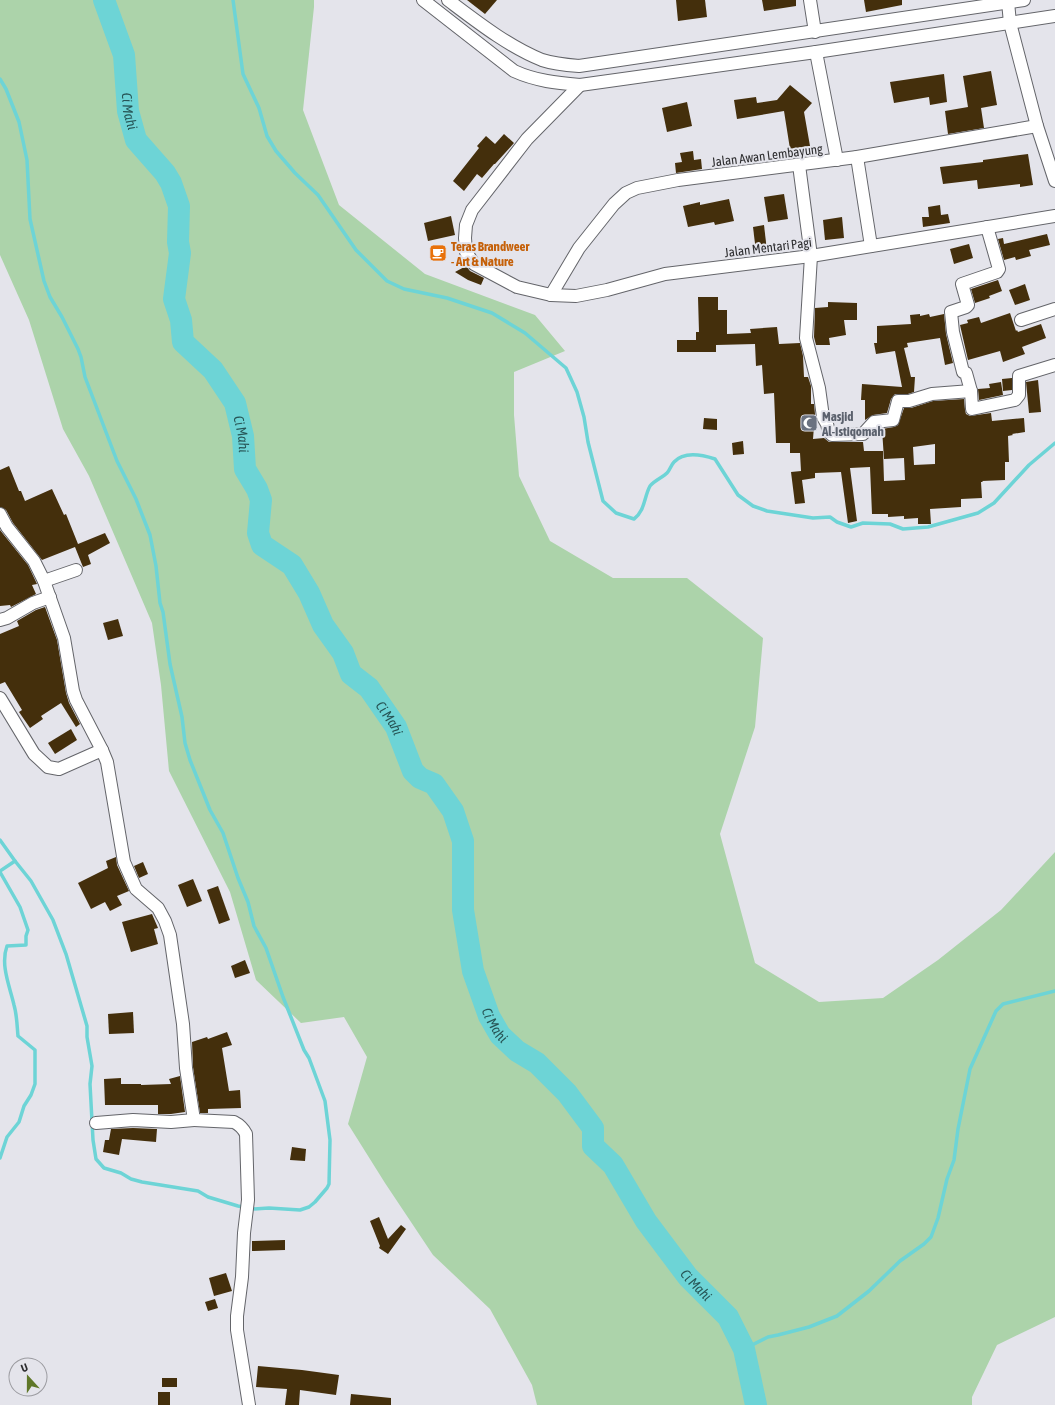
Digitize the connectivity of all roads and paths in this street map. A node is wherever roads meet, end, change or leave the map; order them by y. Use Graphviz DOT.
graph roads {
  1 [pos="423,0"];
  2 [pos="448,0"];
  3 [pos="810,0"];
  4 [pos="1024,0"];
  5 [pos="1008,2"];
  6 [pos="1055,16"];
  7 [pos="1010,23"];
  8 [pos="814,32"];
  9 [pos="816,52"];
  10 [pos="580,85"];
  11 [pos="1037,126"];
  12 [pos="857,157"];
  13 [pos="837,160"];
  14 [pos="799,165"];
  15 [pos="1055,181"];
  16 [pos="1055,216"];
  17 [pos="987,227"];
  18 [pos="871,246"];
  19 [pos="811,256"];
  20 [pos="551,295"];
  21 [pos="1055,309"];
  22 [pos="1021,320"];
  23 [pos="1055,365"];
  24 [pos="971,391"];
  25 [pos="0,514"];
  26 [pos="76,570"];
  27 [pos="44,581"];
  28 [pos="50,597"];
  29 [pos="0,620"];
  30 [pos="0,698"];
  31 [pos="102,750"];
  32 [pos="194,1120"];
  33 [pos="96,1123"];
  34 [pos="249,1405"];
  1 -- 10 [label="street"];
  2 -- 8 [label="street"];
  3 -- 8 [label="street"];
  4 -- 5 [label="street"];
  5 -- 7 [label="street"];
  5 -- 8 [label="street"];
  6 -- 7 [label="street"];
  7 -- 9 [label="street"];
  7 -- 11 [label="street"];
  8 -- 9 [label="street"];
  9 -- 10 [label="street"];
  9 -- 13 [label="street"];
  10 -- 20 [label="street, Jalan Mentari Pagi"];
  11 -- 12 [label="street, Jalan Awan Lembayung"];
  11 -- 15 [label="street"];
  12 -- 13 [label="street, Jalan Awan Lembayung"];
  12 -- 18 [label="street"];
  13 -- 14 [label="street, Jalan Awan Lembayung"];
  14 -- 19 [label="street"];
  14 -- 20 [label="street, Jalan Awan Lembayung"];
  16 -- 17 [label="street, Jalan Mentari Pagi"];
  17 -- 18 [label="street, Jalan Mentari Pagi"];
  17 -- 24 [label="street"];
  18 -- 19 [label="street, Jalan Mentari Pagi"];
  19 -- 20 [label="street, Jalan Mentari Pagi"];
  19 -- 24 [label="street"];
  21 -- 22 [label="street"];
  23 -- 24 [label="street"];
  25 -- 27 [label="street"];
  26 -- 27 [label="street"];
  27 -- 28 [label="street"];
  28 -- 29 [label="street"];
  28 -- 31 [label="street"];
  30 -- 31 [label="street"];
  31 -- 32 [label="street"];
  32 -- 33 [label="street"];
  32 -- 34 [label="street"];
}
